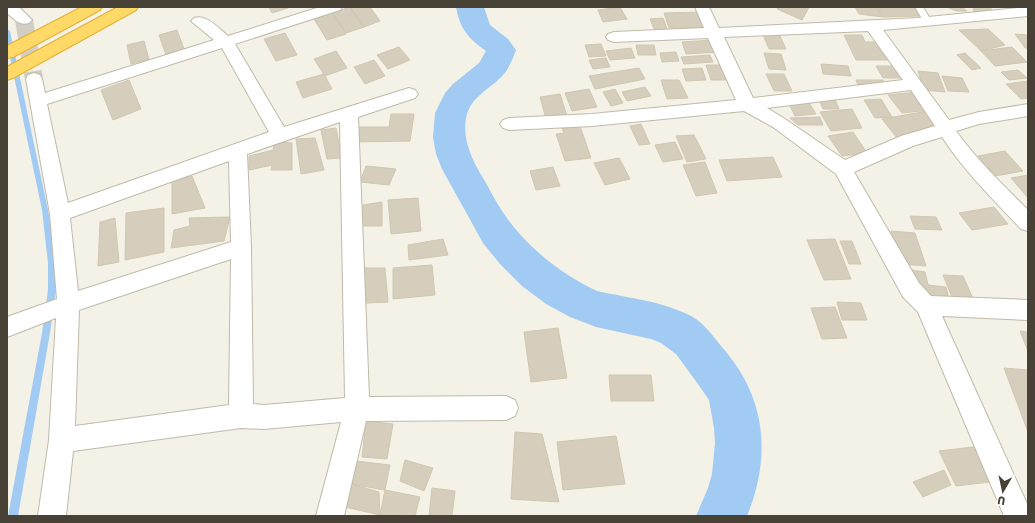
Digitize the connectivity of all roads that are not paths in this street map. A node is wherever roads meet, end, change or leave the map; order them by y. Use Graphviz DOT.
graph roads {
  1 [pos="12,7"];
  2 [pos="94,7"];
  3 [pos="130,7"];
  4 [pos="335,7"];
  5 [pos="702,7"];
  6 [pos="919,7"];
  7 [pos="1028,11"];
  8 [pos="24,20"];
  9 [pos="198,21"];
  10 [pos="928,22"];
  11 [pos="872,26"];
  12 [pos="714,32"];
  13 [pos="614,37"];
  14 [pos="226,42"];
  15 [pos="7,53"];
  16 [pos="7,74"];
  17 [pos="34,79"];
  18 [pos="915,84"];
  19 [pos="409,94"];
  20 [pos="38,101"];
  21 [pos="748,105"];
  22 [pos="1028,110"];
  23 [pos="349,113"];
  24 [pos="509,124"];
  25 [pos="944,128"];
  26 [pos="280,135"];
  27 [pos="238,151"];
  28 [pos="843,169"];
  29 [pos="60,214"];
  30 [pos="1028,223"];
  31 [pos="241,247"];
  32 [pos="68,304"];
  33 [pos="926,306"];
  34 [pos="1028,310"];
  35 [pos="7,327"];
  36 [pos="506,408"];
  37 [pos="357,409"];
  38 [pos="241,416"];
  39 [pos="62,440"];
  40 [pos="52,516"];
  41 [pos="330,516"];
  42 [pos="1018,516"];
  1 -- 8 [label="street"];
  2 -- 15 [label="highway"];
  3 -- 16 [label="highway"];
  4 -- 14 [label="street"];
  5 -- 12 [label="street"];
  6 -- 10 [label="lane"];
  7 -- 10 [label="street"];
  9 -- 14 [label="street"];
  10 -- 11 [label="street"];
  11 -- 12 [label="street"];
  11 -- 18 [label="street"];
  12 -- 13 [label="street"];
  12 -- 21 [label="street"];
  14 -- 20 [label="street"];
  14 -- 26 [label="street"];
  17 -- 20 [label="street"];
  18 -- 21 [label="street"];
  18 -- 25 [label="street"];
  19 -- 23 [label="street"];
  20 -- 29 [label="street"];
  21 -- 24 [label="street"];
  21 -- 28 [label="street"];
  22 -- 25 [label="street"];
  23 -- 26 [label="street"];
  23 -- 37 [label="street"];
  25 -- 28 [label="street"];
  25 -- 30 [label="street"];
  26 -- 27 [label="street"];
  27 -- 29 [label="street"];
  27 -- 31 [label="street"];
  28 -- 33 [label="street"];
  29 -- 32 [label="street"];
  31 -- 32 [label="street"];
  31 -- 38 [label="street"];
  32 -- 35 [label="street"];
  32 -- 39 [label="street"];
  33 -- 34 [label="street"];
  33 -- 42 [label="street"];
  36 -- 37 [label="street"];
  37 -- 38 [label="street"];
  37 -- 41 [label="street"];
  38 -- 39 [label="street"];
  39 -- 40 [label="street"];
}
